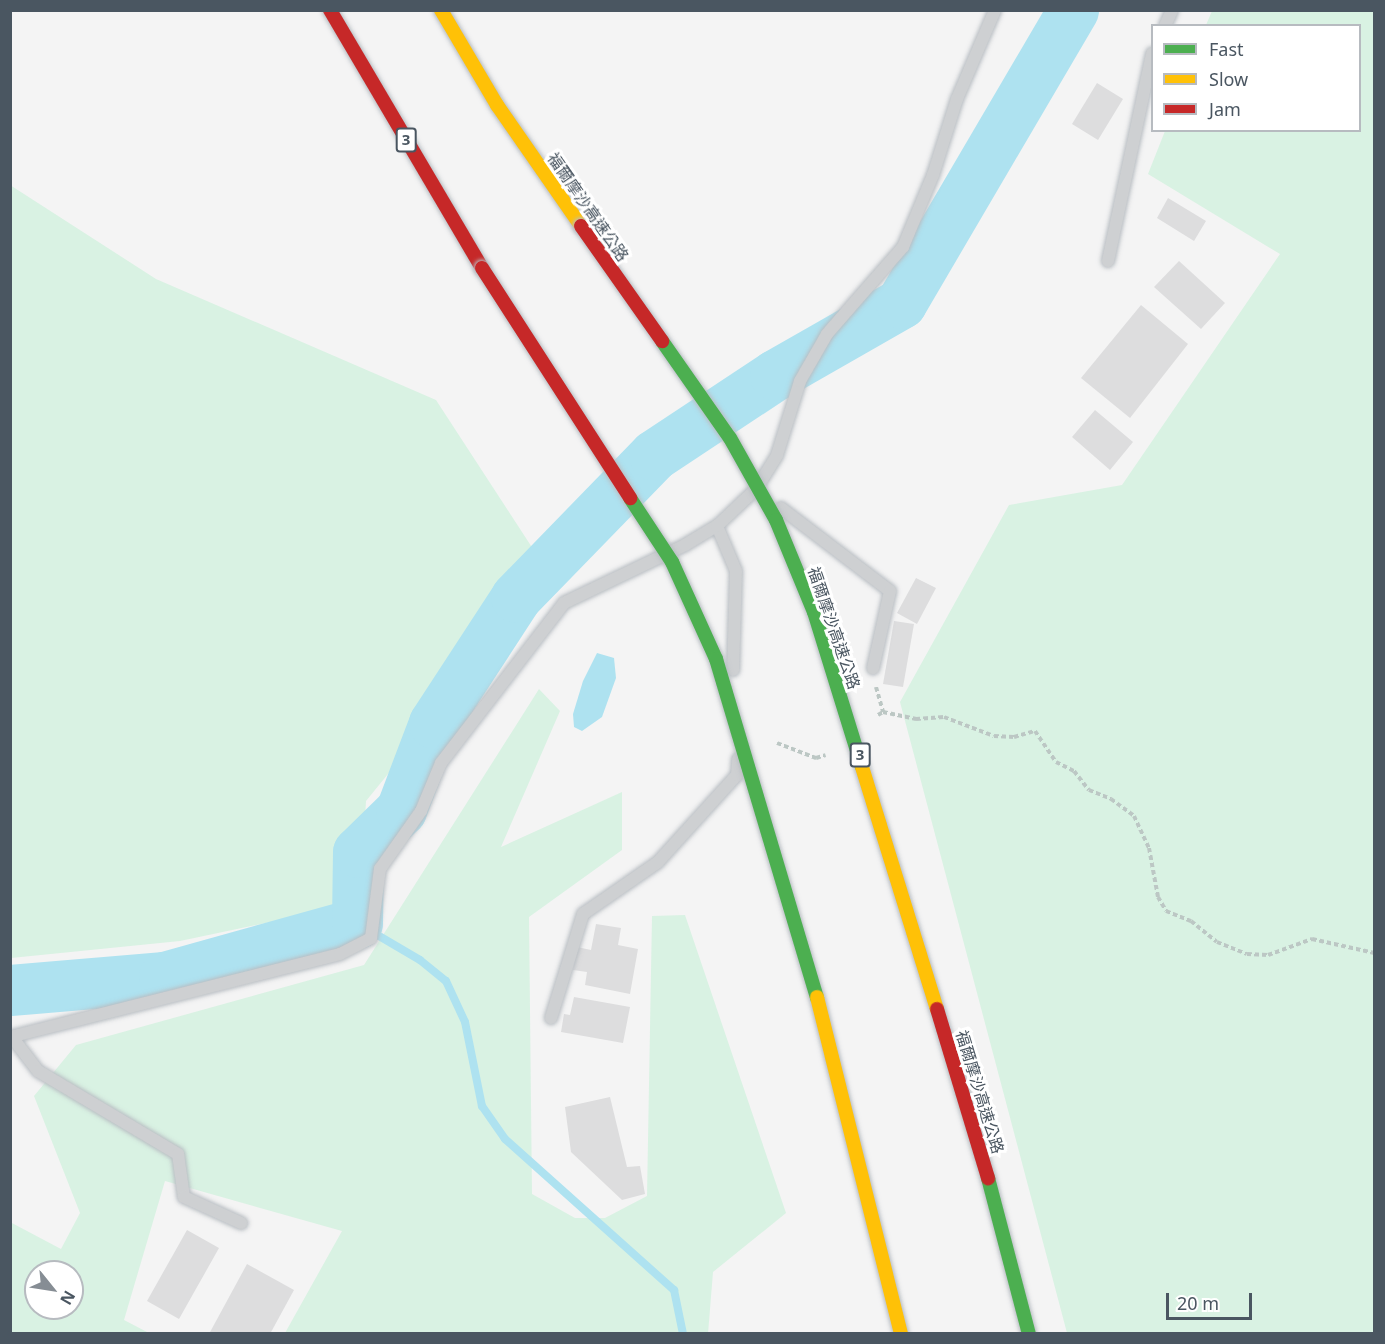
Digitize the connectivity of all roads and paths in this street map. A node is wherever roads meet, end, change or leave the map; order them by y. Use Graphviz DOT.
graph roads {
  1 [pos="330,10"];
  2 [pos="441,10"];
  3 [pos="995,10"];
  4 [pos="1172,10"];
  5 [pos="1166,24"];
  6 [pos="1151,59"];
  7 [pos="1108,261"];
  8 [pos="756,489"];
  9 [pos="717,526"];
  10 [pos="873,668"];
  11 [pos="876,717"];
  12 [pos="739,732"];
  13 [pos="837,751"];
  14 [pos="1374,953"];
  15 [pos="551,1018"];
  16 [pos="11,1037"];
  17 [pos="241,1223"];
  18 [pos="901,1334"];
  19 [pos="1029,1334"];
  1 -- 18 [label="highway, 3, bridge"];
  2 -- 19 [label="highway, 福爾摩沙高速公路 / 3, bridge"];
  3 -- 8 [label="lane"];
  4 -- 5 [label="lane"];
  6 -- 7 [label="lane"];
  8 -- 9 [label="lane"];
  8 -- 10 [label="lane"];
  9 -- 12 [label="lane"];
  9 -- 16 [label="lane"];
  11 -- 14 [label="path"];
  12 -- 13 [label="path"];
  12 -- 15 [label="lane"];
  16 -- 17 [label="lane"];
}
